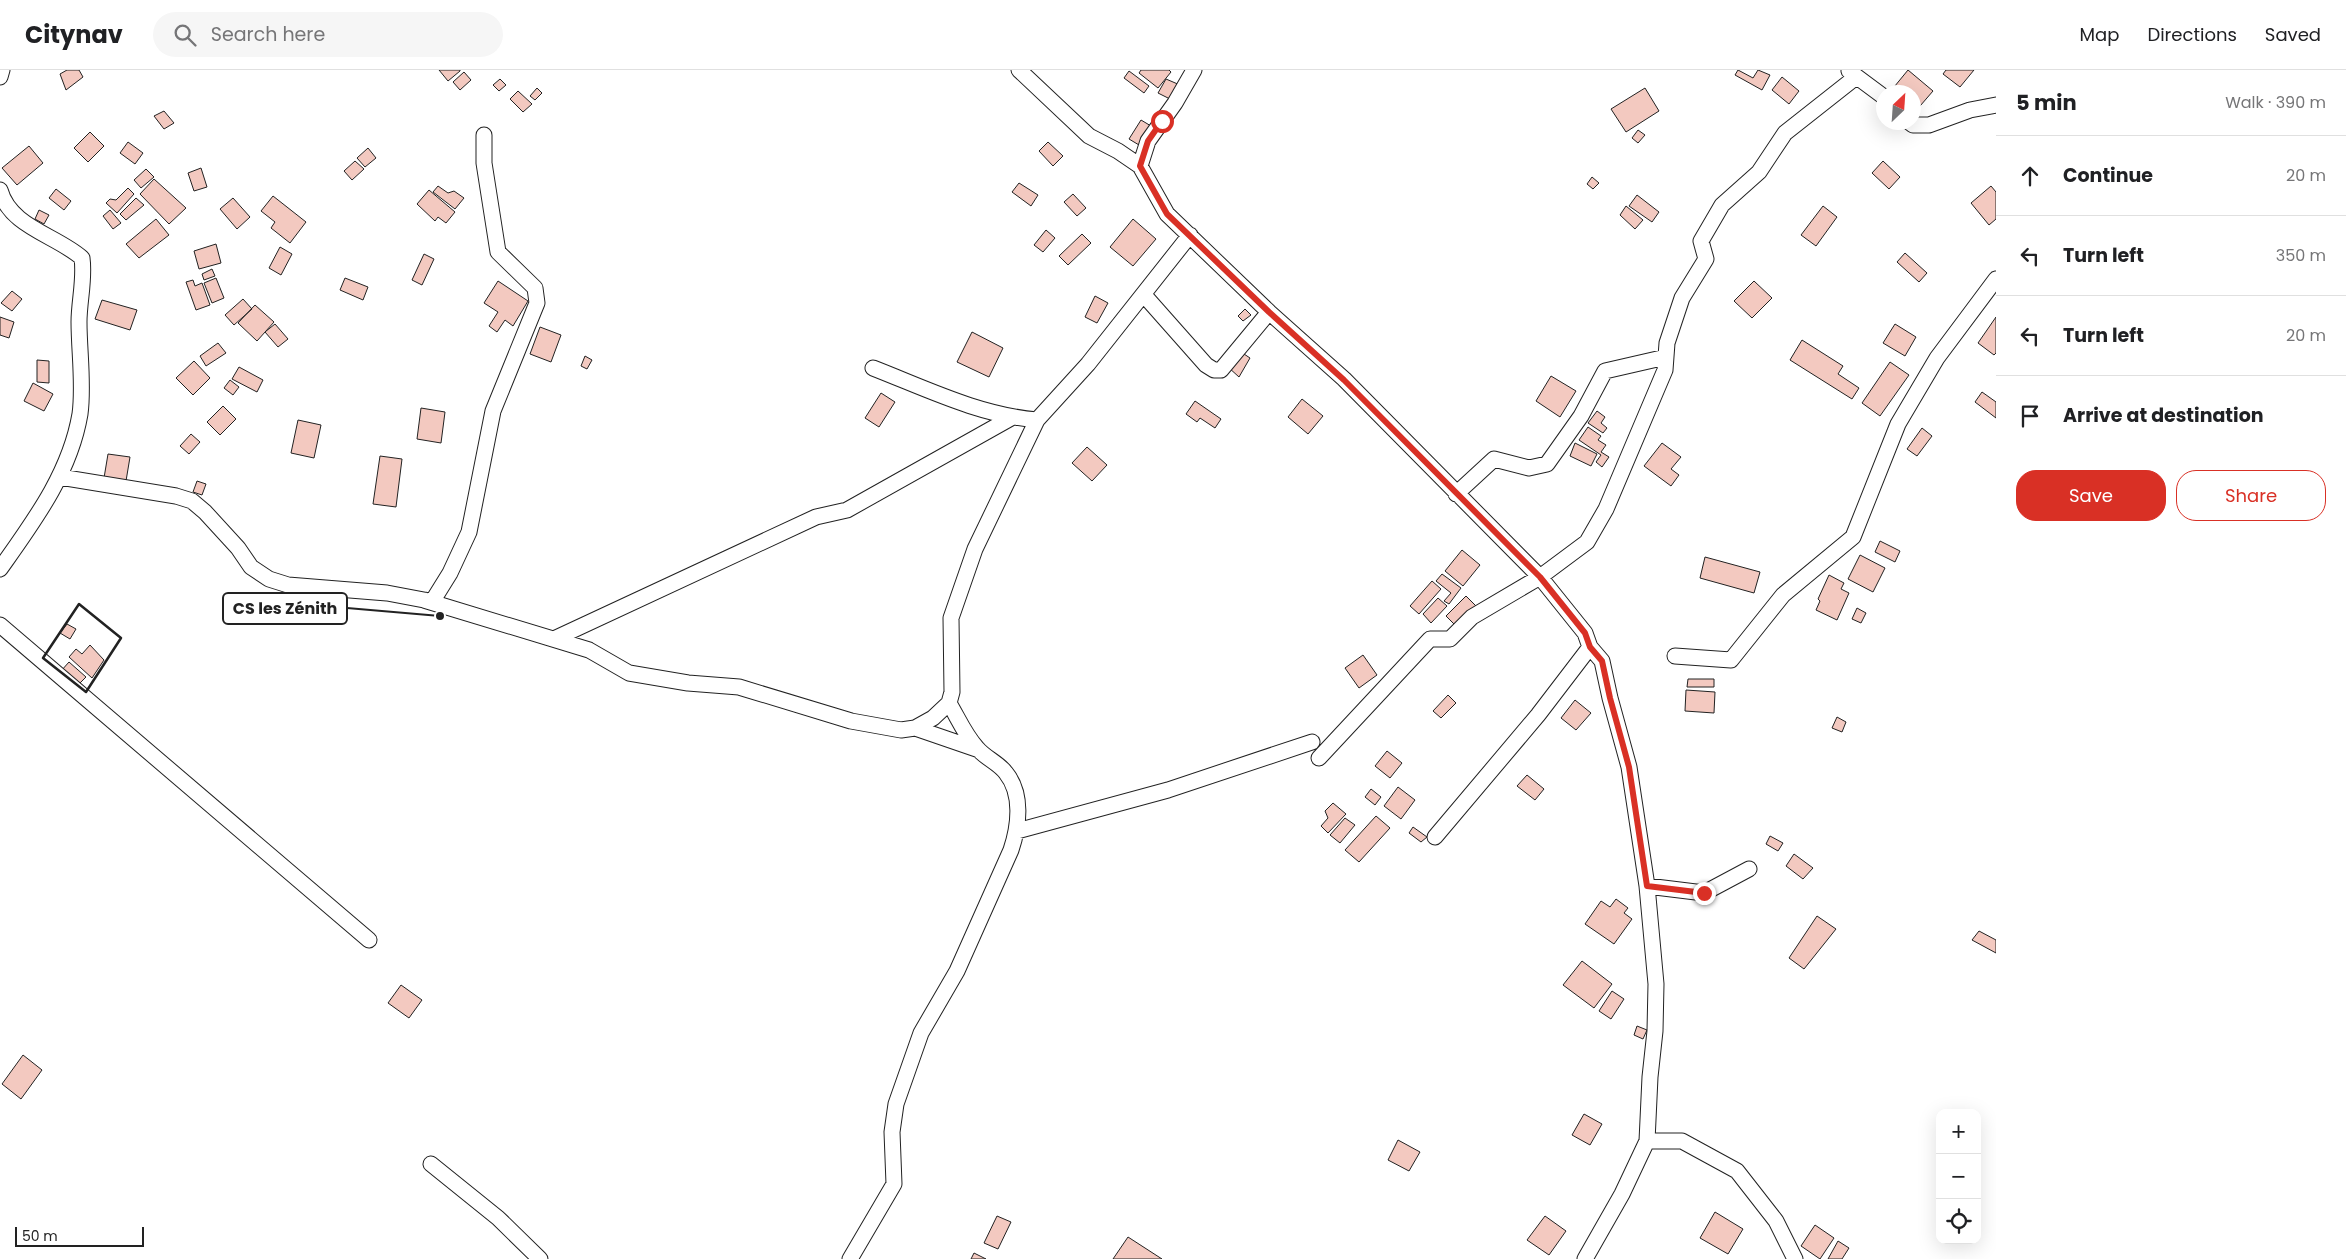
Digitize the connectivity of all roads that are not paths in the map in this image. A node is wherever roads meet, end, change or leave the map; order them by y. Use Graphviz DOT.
graph roads {
  1 [pos="2,70"];
  2 [pos="1019,70"];
  3 [pos="1194,70"];
  4 [pos="1852,74"];
  5 [pos="0,77"];
  6 [pos="1876,90"];
  7 [pos="1996,105"];
  8 [pos="1921,125"];
  9 [pos="484,134"];
  10 [pos="1140,166"];
  11 [pos="0,190"];
  12 [pos="1190,235"];
  13 [pos="1996,279"];
  14 [pos="1144,295"];
  15 [pos="1269,312"];
  16 [pos="1666,356"];
  17 [pos="873,368"];
  18 [pos="1011,418"];
  19 [pos="1037,420"];
  20 [pos="60,477"];
  21 [pos="1456,494"];
  22 [pos="0,569"];
  23 [pos="1540,577"];
  24 [pos="432,602"];
  25 [pos="0,625"];
  26 [pos="556,638"];
  27 [pos="1590,647"];
  28 [pos="1675,656"];
  29 [pos="949,703"];
  30 [pos="915,728"];
  31 [pos="1312,742"];
  32 [pos="979,750"];
  33 [pos="1319,758"];
  34 [pos="1018,831"];
  35 [pos="1435,837"];
  36 [pos="1749,869"];
  37 [pos="1647,886"];
  38 [pos="368,940"];
  39 [pos="1647,1141"];
  40 [pos="431,1164"];
  41 [pos="540,1259"];
  42 [pos="850,1259"];
  43 [pos="1585,1259"];
  44 [pos="1796,1259"];
  1 -- 5 [label="street"];
  2 -- 10 [label="street"];
  3 -- 10 [label="street"];
  4 -- 6 [label="street"];
  4 -- 16 [label="street"];
  7 -- 8 [label="street"];
  9 -- 24 [label="street"];
  10 -- 12 [label="street"];
  11 -- 20 [label="street"];
  12 -- 14 [label="street"];
  12 -- 15 [label="street"];
  13 -- 28 [label="street"];
  14 -- 15 [label="street"];
  14 -- 19 [label="street"];
  15 -- 21 [label="street"];
  16 -- 21 [label="street"];
  16 -- 23 [label="street"];
  17 -- 18 [label="street"];
  18 -- 19 [label="street"];
  18 -- 26 [label="street"];
  19 -- 29 [label="street"];
  20 -- 22 [label="street"];
  20 -- 24 [label="street"];
  21 -- 23 [label="street"];
  23 -- 27 [label="street"];
  23 -- 33 [label="street"];
  24 -- 26 [label="street"];
  25 -- 38 [label="street"];
  26 -- 30 [label="street"];
  27 -- 35 [label="street"];
  27 -- 37 [label="street"];
  29 -- 30 [label="street"];
  29 -- 32 [label="street"];
  30 -- 32 [label="street"];
  31 -- 34 [label="street"];
  32 -- 34 [label="street"];
  34 -- 42 [label="street"];
  36 -- 37 [label="street"];
  37 -- 39 [label="street"];
  39 -- 43 [label="street"];
  39 -- 44 [label="street"];
  40 -- 41 [label="street"];
}
